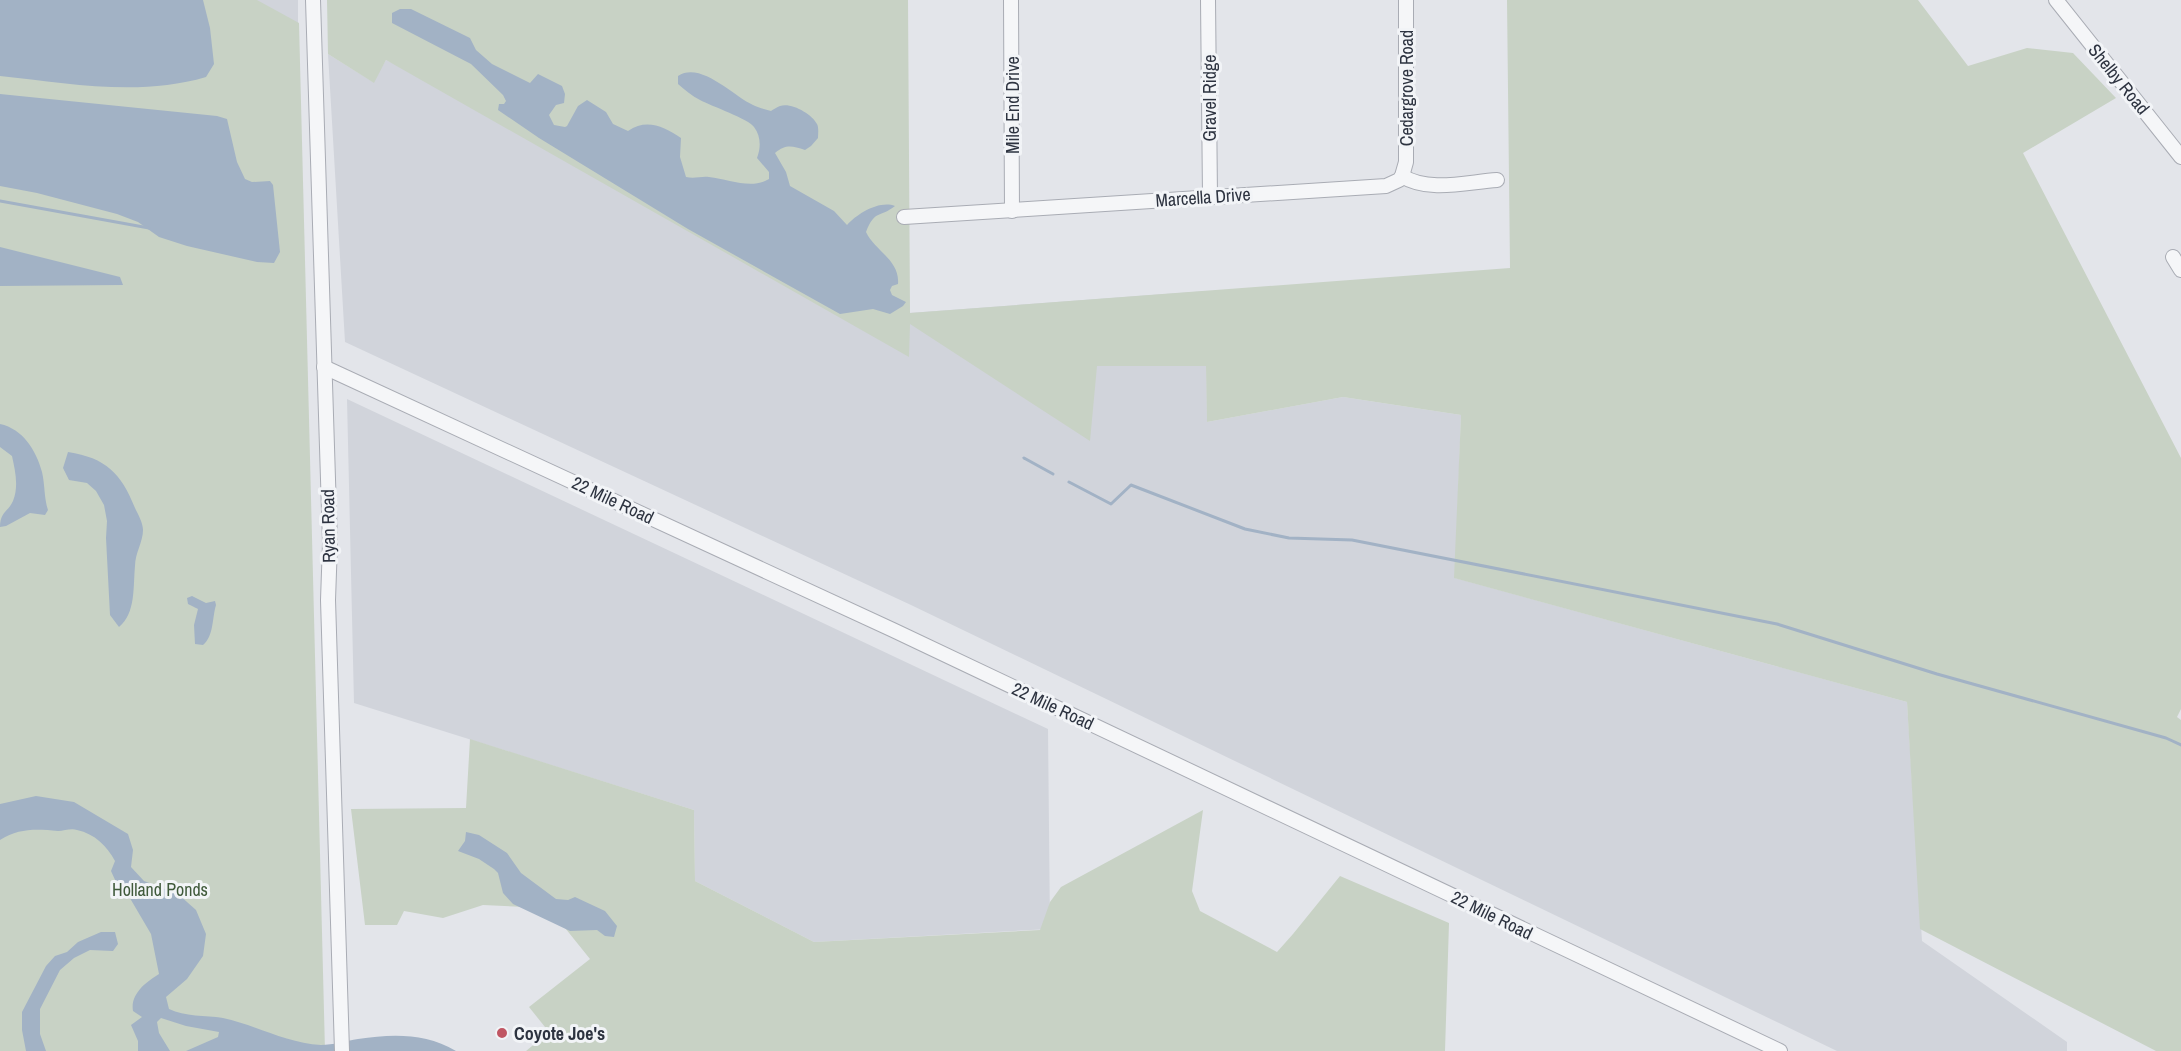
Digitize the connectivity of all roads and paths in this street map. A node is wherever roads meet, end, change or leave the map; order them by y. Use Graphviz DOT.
graph roads {
  1 [pos="313,0"];
  2 [pos="1011,0"];
  3 [pos="1208,0"];
  4 [pos="1406,0"];
  5 [pos="2056,0"];
  6 [pos="2181,157"];
  7 [pos="1402,176"];
  8 [pos="1497,180"];
  9 [pos="1210,196"];
  10 [pos="1012,211"];
  11 [pos="904,217"];
  12 [pos="2173,257"];
  13 [pos="2181,270"];
  14 [pos="324,367"];
  15 [pos="342,1051"];
  16 [pos="1780,1051"];
  1 -- 14 [label="street, Ryan Road"];
  2 -- 10 [label="street, Mile End Drive"];
  3 -- 9 [label="street, Gravel Ridge"];
  4 -- 7 [label="street, Cedargrove Road"];
  5 -- 6 [label="street, Shelby Road"];
  7 -- 8 [label="street"];
  7 -- 9 [label="street, Marcella Drive"];
  9 -- 10 [label="street, Marcella Drive"];
  10 -- 11 [label="street, Marcella Drive"];
  12 -- 13 [label="street"];
  14 -- 15 [label="street, Ryan Road"];
  14 -- 16 [label="street, 22 Mile Road"];
}
